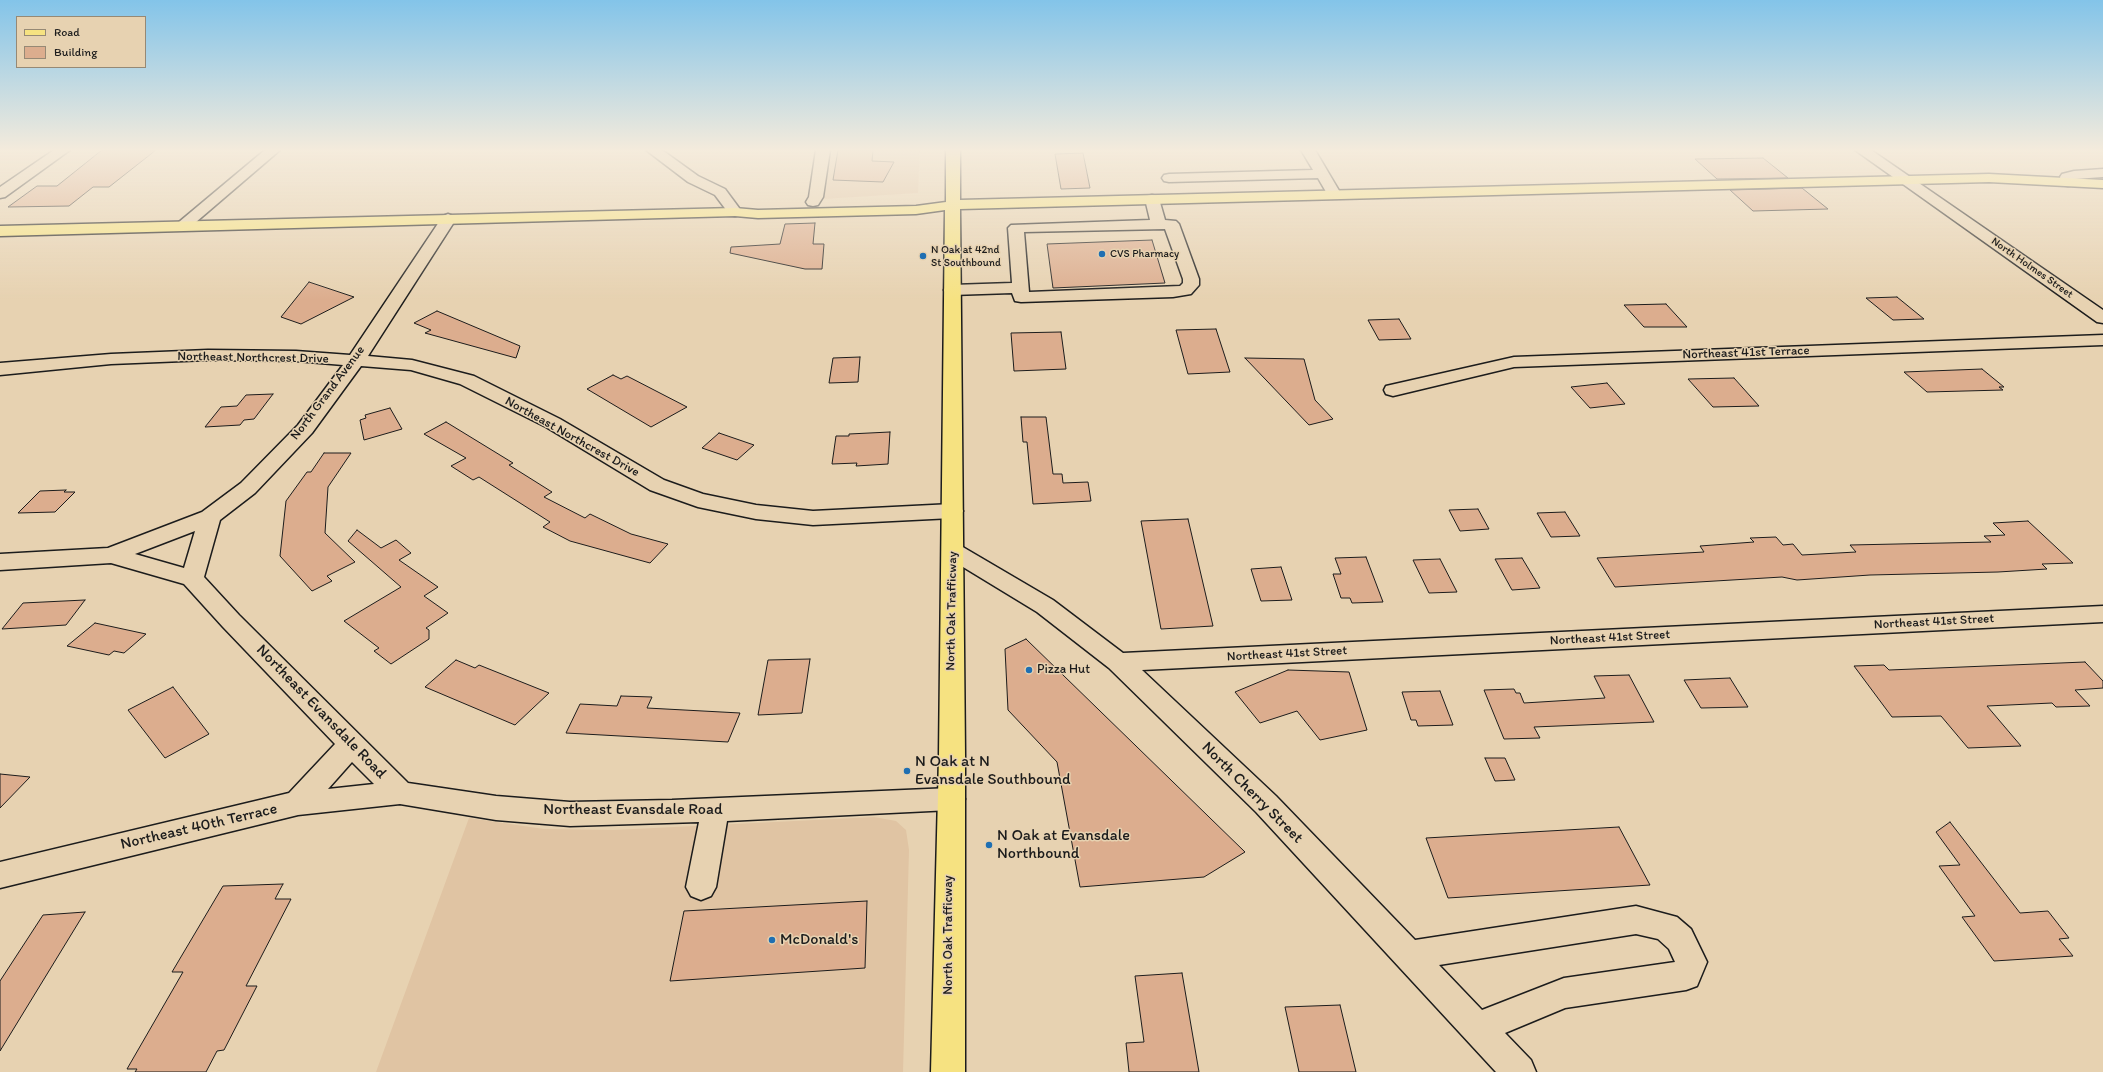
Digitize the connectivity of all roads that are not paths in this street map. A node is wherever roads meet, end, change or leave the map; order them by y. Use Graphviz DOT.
graph roads {
  1 [pos="214,200"];
  2 [pos="726,200"];
  3 [pos="914,200"];
  4 [pos="915,200"];
  5 [pos="953,200"];
  6 [pos="1151,200"];
  7 [pos="1152,200"];
  8 [pos="1935,200"];
  9 [pos="813,202"];
  10 [pos="953,205"];
  11 [pos="735,212"];
  12 [pos="448,219"];
  13 [pos="1159,224"];
  14 [pos="184,225"];
  15 [pos="0,232"];
  16 [pos="1020,288"];
  17 [pos="952,290"];
  18 [pos="2103,318"];
  19 [pos="2103,340"];
  20 [pos="356,360"];
  21 [pos="0,369"];
  22 [pos="1393,390"];
  23 [pos="952,511"];
  24 [pos="210,517"];
  25 [pos="953,551"];
  26 [pos="111,555"];
  27 [pos="0,562"];
  28 [pos="192,578"];
  29 [pos="2103,614"];
  30 [pos="1118,662"];
  31 [pos="352,744"];
  32 [pos="400,794"];
  33 [pos="951,799"];
  34 [pos="298,803"];
  35 [pos="715,810"];
  36 [pos="0,875"];
  37 [pos="701,887"];
  38 [pos="1409,955"];
  39 [pos="1477,1028"];
  40 [pos="948,1072"];
  41 [pos="1519,1072"];
  1 -- 14 [label="street"];
  2 -- 11 [label="street"];
  3 -- 9 [label="main road"];
  4 -- 10 [label="main road"];
  5 -- 10 [label="main road, North Oak Trafficway"];
  6 -- 10 [label="main road"];
  7 -- 13 [label="street"];
  8 -- 18 [label="street, North Holmes Street"];
  9 -- 11 [label="main road"];
  10 -- 11 [label="main road"];
  10 -- 17 [label="main road, North Oak Trafficway"];
  11 -- 12 [label="main road"];
  12 -- 14 [label="main road"];
  12 -- 20 [label="street, North Grand Avenue"];
  13 -- 16 [label="street"];
  13 -- 16 [label="street"];
  14 -- 15 [label="main road"];
  16 -- 17 [label="street"];
  17 -- 23 [label="main road, North Oak Trafficway"];
  19 -- 22 [label="street, Northeast 41st Terrace"];
  20 -- 21 [label="street, Northeast Northcrest Drive"];
  20 -- 23 [label="street, Northeast Northcrest Drive"];
  20 -- 24 [label="street, North Grand Avenue"];
  23 -- 25 [label="main road, North Oak Trafficway"];
  24 -- 26 [label="street, North Grand Avenue"];
  24 -- 28 [label="street"];
  25 -- 30 [label="street, North Cherry Street"];
  25 -- 33 [label="main road, North Oak Trafficway"];
  26 -- 27 [label="street"];
  26 -- 28 [label="street"];
  28 -- 31 [label="street, Northeast Evansdale Road"];
  29 -- 30 [label="street, Northeast 41st Street"];
  30 -- 38 [label="street, North Cherry Street"];
  31 -- 32 [label="street, Northeast Evansdale Road"];
  31 -- 34 [label="street"];
  32 -- 34 [label="street, Northeast 40th Terrace"];
  32 -- 35 [label="street, Northeast Evansdale Road"];
  33 -- 35 [label="street, Northeast Evansdale Road"];
  33 -- 40 [label="main road, North Oak Trafficway"];
  34 -- 36 [label="street, Northeast 40th Terrace"];
  35 -- 37 [label="street"];
  38 -- 39 [label="street, North Cherry Street"];
  38 -- 39 [label="street"];
  39 -- 41 [label="street, North Cherry Street"];
}
